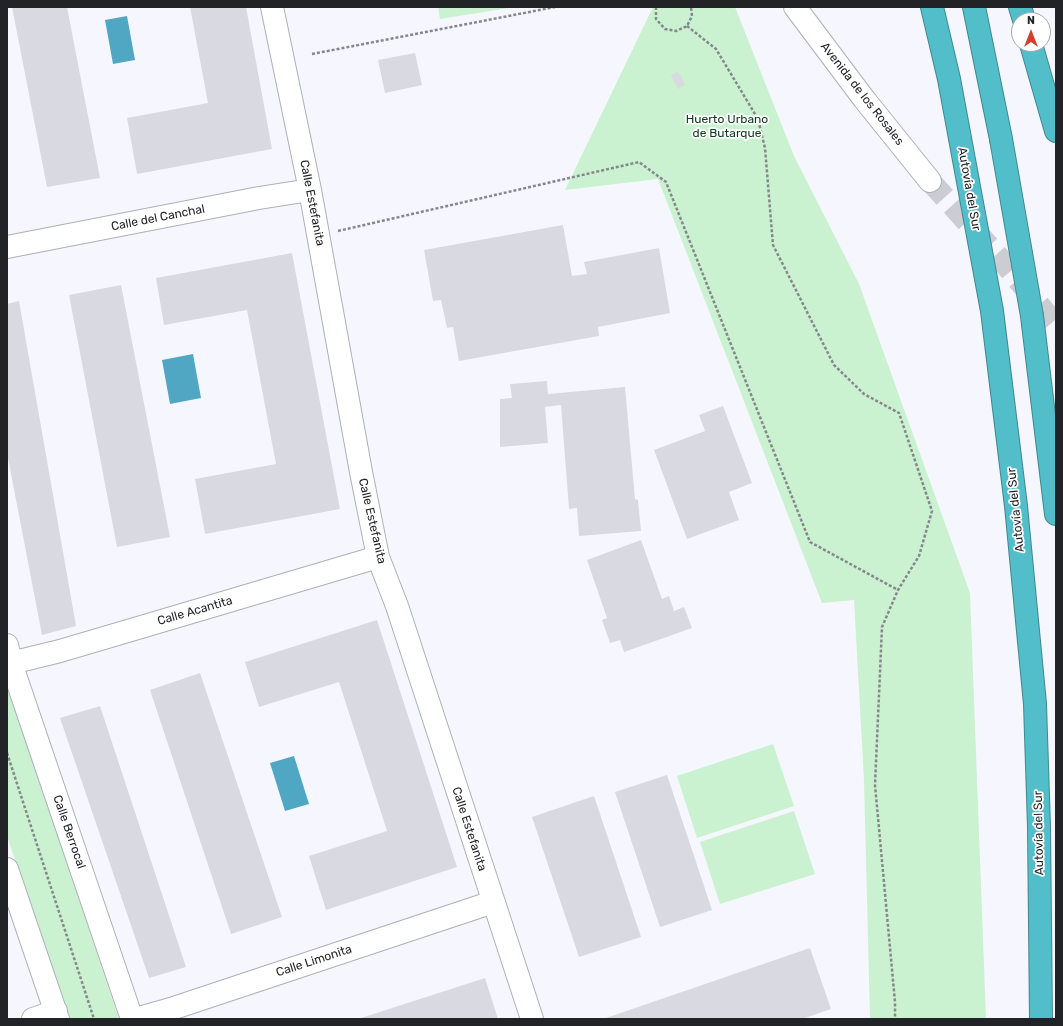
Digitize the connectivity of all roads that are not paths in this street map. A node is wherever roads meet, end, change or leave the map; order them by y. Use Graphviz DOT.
graph roads {
  1 [pos="272,7"];
  2 [pos="795,7"];
  3 [pos="932,7"];
  4 [pos="974,7"];
  5 [pos="1033,52"];
  6 [pos="1056,131"];
  7 [pos="930,181"];
  8 [pos="310,190"];
  9 [pos="7,247"];
  10 [pos="1056,514"];
  11 [pos="378,557"];
  12 [pos="9,654"];
  13 [pos="7,869"];
  14 [pos="493,902"];
  15 [pos="57,1015"];
  16 [pos="33,1019"];
  17 [pos="134,1019"];
  18 [pos="532,1019"];
  19 [pos="1041,1019"];
  1 -- 8 [label="street, Calle Estefanita"];
  2 -- 7 [label="street, Avenida de los Rosales"];
  3 -- 19 [label="highway, Autovía del Sur"];
  4 -- 10 [label="highway, bridge"];
  5 -- 6 [label="highway"];
  8 -- 9 [label="street, Calle del Canchal"];
  8 -- 11 [label="street, Calle Estefanita"];
  11 -- 12 [label="street, Calle Acantita"];
  11 -- 14 [label="street, Calle Estefanita"];
  12 -- 17 [label="street, Calle Berrocal"];
  13 -- 15 [label="street"];
  14 -- 17 [label="street, Calle Limonita"];
  14 -- 18 [label="street, Calle Estefanita"];
  15 -- 16 [label="street"];
}
